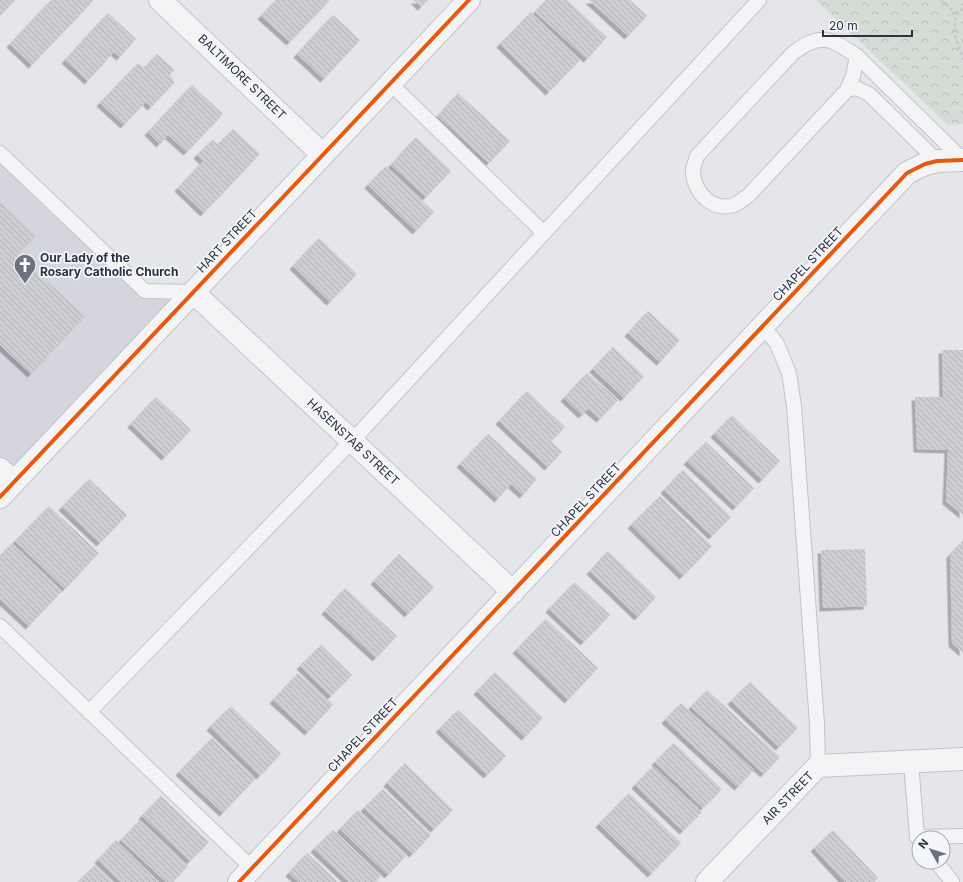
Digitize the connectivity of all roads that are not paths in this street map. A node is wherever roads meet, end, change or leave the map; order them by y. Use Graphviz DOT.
graph roads {
  1 [pos="160,0"];
  2 [pos="469,0"];
  3 [pos="759,0"];
  4 [pos="857,56"];
  5 [pos="390,83"];
  6 [pos="847,90"];
  7 [pos="0,153"];
  8 [pos="323,154"];
  9 [pos="963,160"];
  10 [pos="937,161"];
  11 [pos="544,233"];
  12 [pos="193,292"];
  13 [pos="763,326"];
  14 [pos="352,441"];
  15 [pos="5,483"];
  16 [pos="513,592"];
  17 [pos="0,626"];
  18 [pos="89,712"];
  19 [pos="963,759"];
  20 [pos="911,762"];
  21 [pos="818,766"];
  22 [pos="917,830"];
  23 [pos="963,836"];
  24 [pos="951,837"];
  25 [pos="942,870"];
  26 [pos="245,875"];
  27 [pos="707,882"];
  28 [pos="952,882"];
  1 -- 8 [label="street, BALTIMORE STREET"];
  2 -- 5 [label="street, HART STREET"];
  3 -- 11 [label="lane"];
  4 -- 6 [label="lane"];
  4 -- 6 [label="lane"];
  4 -- 9 [label="lane"];
  5 -- 8 [label="street, HART STREET"];
  5 -- 11 [label="lane"];
  6 -- 10 [label="lane"];
  7 -- 12 [label="lane"];
  8 -- 12 [label="street, HART STREET"];
  9 -- 10 [label="street, CHAPEL STREET"];
  10 -- 13 [label="street, CHAPEL STREET"];
  11 -- 14 [label="lane"];
  12 -- 14 [label="street, HASENSTAB STREET"];
  12 -- 15 [label="street, HART STREET"];
  13 -- 16 [label="street, CHAPEL STREET"];
  13 -- 21 [label="lane"];
  14 -- 16 [label="street, HASENSTAB STREET"];
  14 -- 18 [label="lane"];
  16 -- 26 [label="street, CHAPEL STREET"];
  17 -- 18 [label="lane"];
  18 -- 26 [label="lane"];
  19 -- 20 [label="street, AIR STREET"];
  20 -- 21 [label="street, AIR STREET"];
  20 -- 22 [label="lane"];
  21 -- 27 [label="street, AIR STREET"];
  23 -- 24 [label="lane"];
  25 -- 28 [label="lane"];
}
